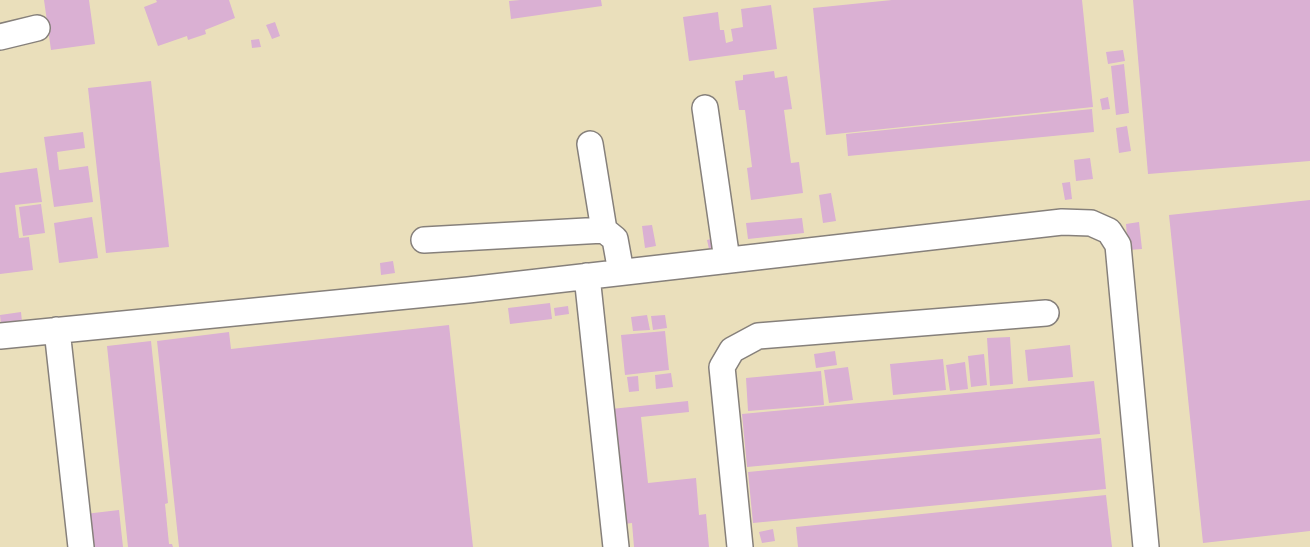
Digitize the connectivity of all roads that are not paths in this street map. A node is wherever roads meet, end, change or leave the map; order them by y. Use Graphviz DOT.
graph roads {
  1 [pos="38,28"];
  2 [pos="0,37"];
  3 [pos="705,108"];
  4 [pos="590,144"];
  5 [pos="604,230"];
  6 [pos="424,240"];
  7 [pos="727,260"];
  8 [pos="621,272"];
  9 [pos="587,276"];
  10 [pos="1046,314"];
  11 [pos="57,330"];
  12 [pos="0,336"];
  13 [pos="81,547"];
  14 [pos="616,547"];
  15 [pos="740,547"];
  16 [pos="1146,547"];
  1 -- 2 [label="lane"];
  3 -- 7 [label="lane"];
  4 -- 5 [label="lane"];
  5 -- 6 [label="lane"];
  5 -- 8 [label="lane"];
  7 -- 8 [label="lane"];
  7 -- 16 [label="lane"];
  8 -- 9 [label="lane"];
  9 -- 11 [label="lane"];
  9 -- 14 [label="lane"];
  10 -- 15 [label="lane"];
  11 -- 12 [label="lane"];
  11 -- 13 [label="lane"];
}
